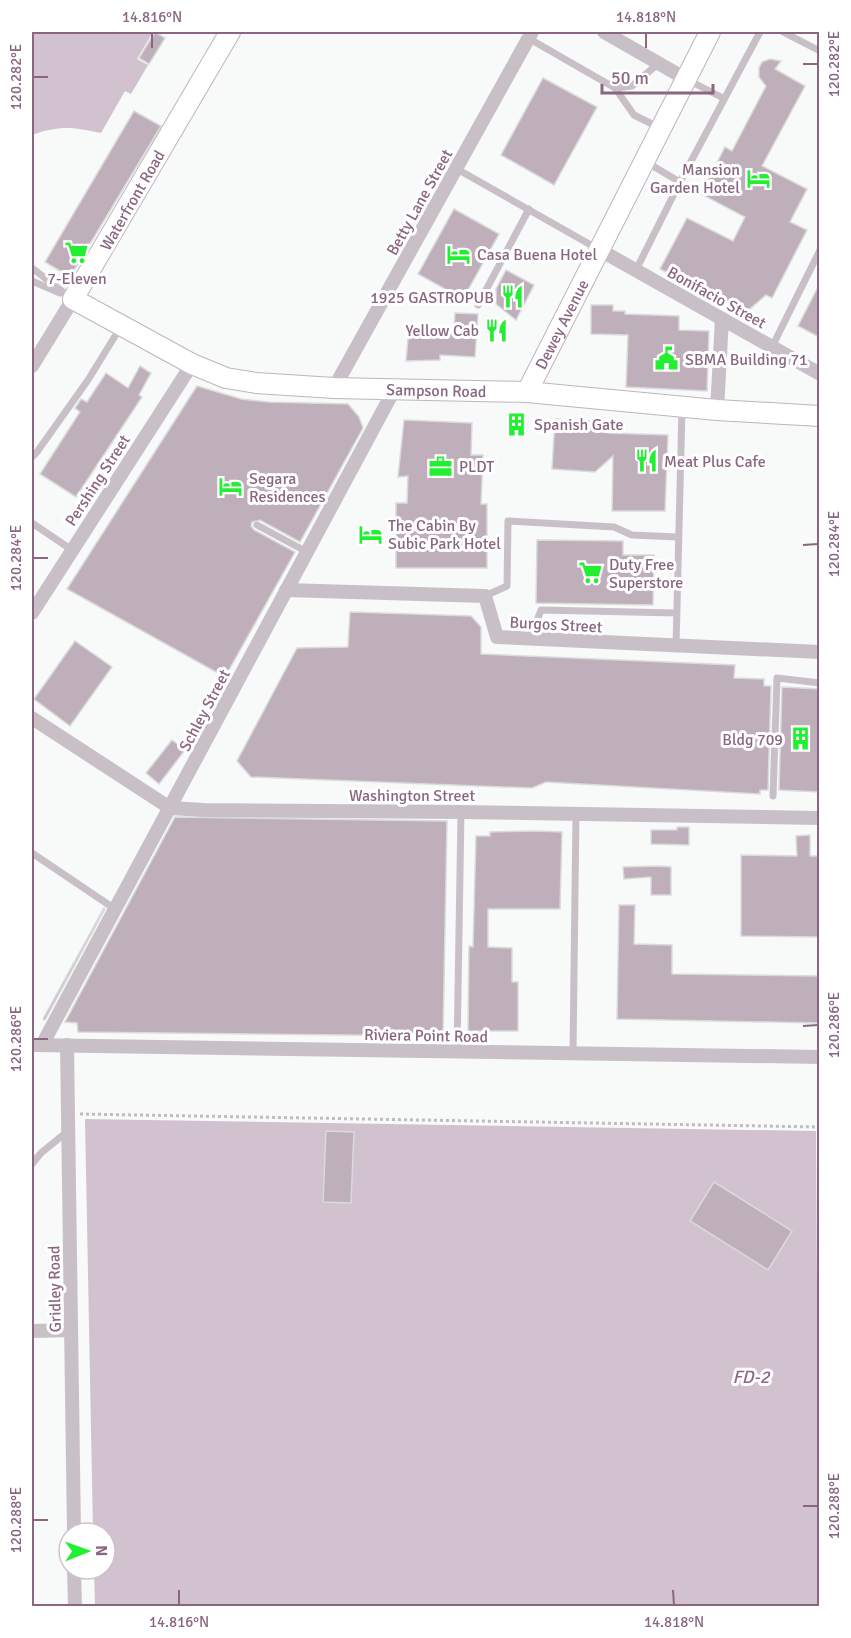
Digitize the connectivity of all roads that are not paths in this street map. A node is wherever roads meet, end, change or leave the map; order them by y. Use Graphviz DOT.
graph roads {
  1 [pos="230,32"];
  2 [pos="604,32"];
  3 [pos="710,32"];
  4 [pos="760,32"];
  5 [pos="783,32"];
  6 [pos="530,35"];
  7 [pos="819,51"];
  8 [pos="659,63"];
  9 [pos="686,79"];
  10 [pos="615,88"];
  11 [pos="723,98"];
  12 [pos="660,128"];
  13 [pos="644,161"];
  14 [pos="457,168"];
  15 [pos="680,182"];
  16 [pos="529,209"];
  17 [pos="598,249"];
  18 [pos="819,250"];
  19 [pos="32,268"];
  20 [pos="636,270"];
  21 [pos="32,281"];
  22 [pos="72,298"];
  23 [pos="478,305"];
  24 [pos="722,319"];
  25 [pos="121,326"];
  26 [pos="772,347"];
  27 [pos="192,364"];
  28 [pos="32,366"];
  29 [pos="819,374"];
  30 [pos="334,388"];
  31 [pos="394,390"];
  32 [pos="527,392"];
  33 [pos="682,406"];
  34 [pos="717,410"];
  35 [pos="819,416"];
  36 [pos="32,457"];
  37 [pos="32,523"];
  38 [pos="257,525"];
  39 [pos="678,537"];
  40 [pos="72,550"];
  41 [pos="307,552"];
  42 [pos="286,590"];
  43 [pos="485,596"];
  44 [pos="676,613"];
  45 [pos="32,614"];
  46 [pos="530,639"];
  47 [pos="676,646"];
  48 [pos="819,652"];
  49 [pos="819,683"];
  50 [pos="32,718"];
  51 [pos="773,796"];
  52 [pos="170,808"];
  53 [pos="461,812"];
  54 [pos="576,814"];
  55 [pos="819,818"];
  56 [pos="32,853"];
  57 [pos="115,909"];
  58 [pos="37,1045"];
  59 [pos="67,1046"];
  60 [pos="457,1052"];
  61 [pos="573,1053"];
  62 [pos="819,1058"];
  63 [pos="68,1131"];
  64 [pos="32,1164"];
  65 [pos="32,1330"];
  66 [pos="71,1330"];
  67 [pos="74,1521"];
  68 [pos="74,1581"];
  69 [pos="75,1606"];
  1 -- 22 [label="main road, Waterfront Road"];
  2 -- 8 [label="street"];
  3 -- 9 [label="main road, Dewey Avenue"];
  4 -- 11 [label="lane"];
  5 -- 7 [label="lane"];
  6 -- 10 [label="lane"];
  6 -- 14 [label="street, Betty Lane Street"];
  8 -- 9 [label="street"];
  8 -- 10 [label="lane"];
  9 -- 11 [label="lane"];
  9 -- 12 [label="main road, Dewey Avenue"];
  10 -- 12 [label="lane"];
  11 -- 15 [label="lane"];
  12 -- 13 [label="main road, Dewey Avenue"];
  13 -- 15 [label="lane"];
  13 -- 17 [label="main road, Dewey Avenue"];
  14 -- 16 [label="lane"];
  14 -- 30 [label="street, Betty Lane Street"];
  15 -- 20 [label="lane"];
  16 -- 17 [label="lane"];
  16 -- 23 [label="lane"];
  17 -- 20 [label="street, Bonifacio Street"];
  17 -- 32 [label="main road, Dewey Avenue"];
  18 -- 26 [label="lane"];
  19 -- 22 [label="lane"];
  20 -- 24 [label="street, Bonifacio Street"];
  21 -- 22 [label="lane"];
  22 -- 25 [label="main road, Sampson Road"];
  22 -- 28 [label="street, Waterfront Road"];
  24 -- 26 [label="street, Bonifacio Street"];
  24 -- 34 [label="street"];
  25 -- 27 [label="main road, Sampson Road"];
  25 -- 36 [label="lane"];
  26 -- 29 [label="street, Bonifacio Street"];
  27 -- 30 [label="main road, Sampson Road"];
  27 -- 40 [label="street, Pershing Street"];
  30 -- 31 [label="main road, Sampson Road"];
  31 -- 32 [label="main road, Sampson Road"];
  31 -- 41 [label="street, Schley Street"];
  32 -- 33 [label="main road, Sampson Road"];
  33 -- 34 [label="main road, Sampson Road"];
  33 -- 39 [label="lane"];
  34 -- 35 [label="main road, Sampson Road"];
  37 -- 40 [label="lane"];
  38 -- 41 [label="lane"];
  39 -- 43 [label="lane"];
  39 -- 44 [label="lane"];
  40 -- 45 [label="street, Pershing Street"];
  41 -- 42 [label="street, Schley Street"];
  42 -- 43 [label="street"];
  42 -- 52 [label="street, Schley Street"];
  43 -- 46 [label="street, Burgos Street"];
  44 -- 46 [label="lane"];
  44 -- 47 [label="lane"];
  46 -- 47 [label="street, Burgos Street"];
  47 -- 48 [label="street, Burgos Street"];
  49 -- 51 [label="lane"];
  50 -- 52 [label="street, Washington Street"];
  52 -- 53 [label="street, Washington Street"];
  52 -- 57 [label="street, Schley Street"];
  53 -- 54 [label="street, Washington Street"];
  53 -- 60 [label="lane"];
  54 -- 55 [label="street, Washington Street"];
  54 -- 61 [label="lane"];
  56 -- 57 [label="lane"];
  57 -- 58 [label="street, Schley Street"];
  58 -- 59 [label="street, Riviera Point Road"];
  59 -- 60 [label="street, Riviera Point Road"];
  59 -- 63 [label="street, Gridley Road"];
  60 -- 61 [label="street, Riviera Point Road"];
  61 -- 62 [label="street, Riviera Point Road"];
  63 -- 64 [label="lane"];
  63 -- 66 [label="street, Gridley Road"];
  65 -- 66 [label="street"];
  66 -- 67 [label="street, Gridley Road"];
  68 -- 69 [label="street"];
}
